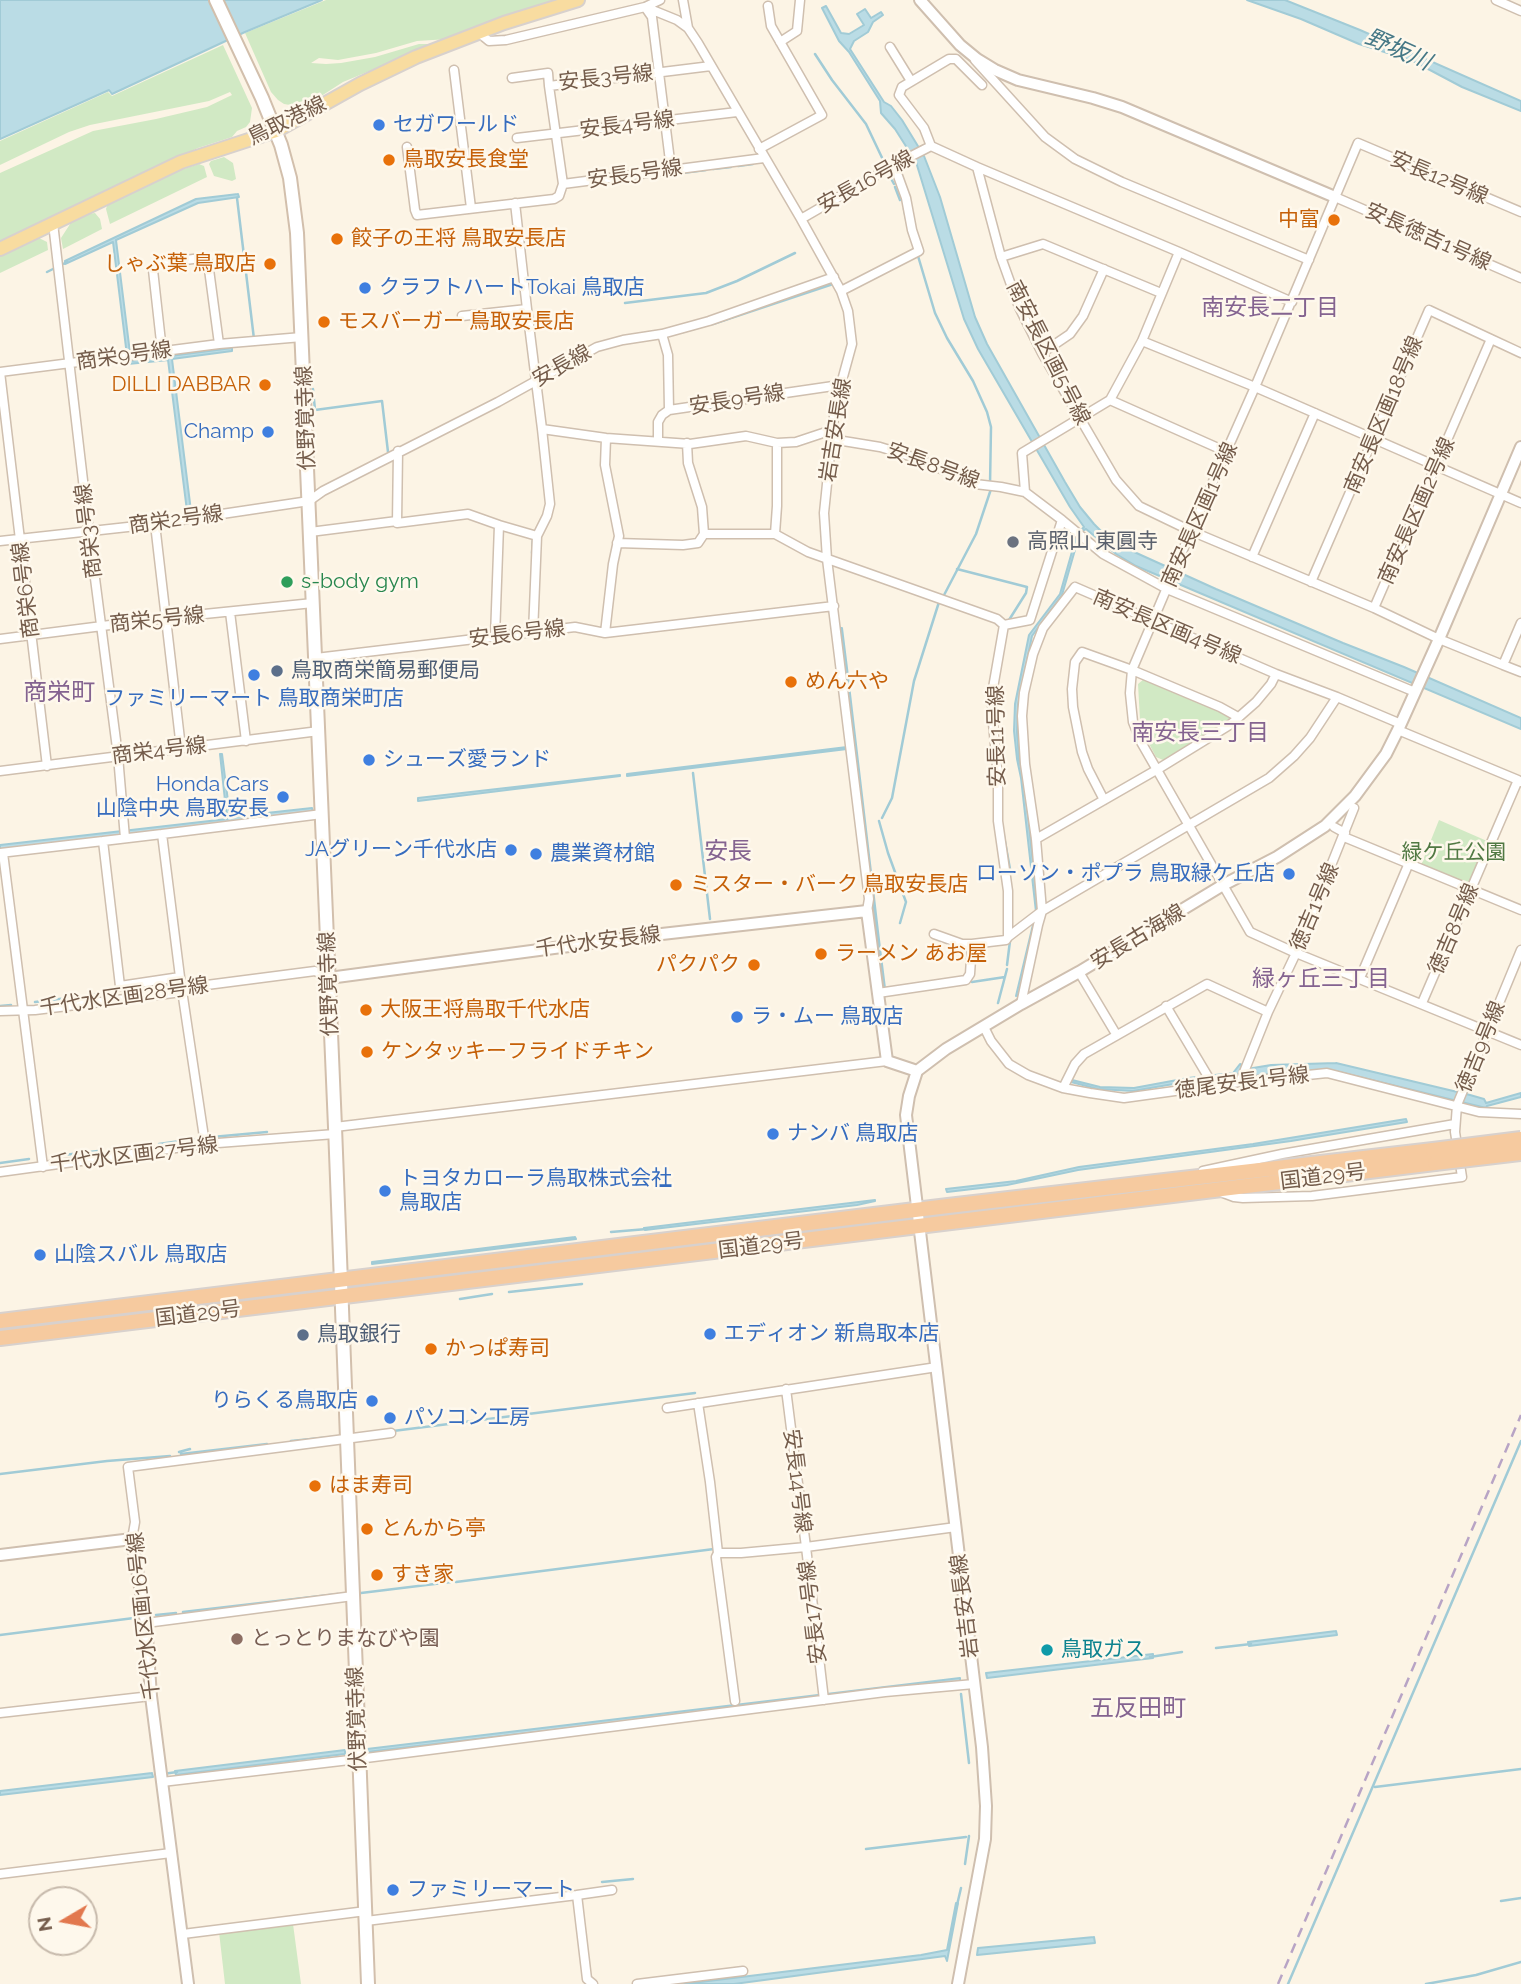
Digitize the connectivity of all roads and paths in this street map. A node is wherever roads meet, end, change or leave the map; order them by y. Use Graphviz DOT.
graph roads {
  1 [pos="216,0"];
  2 [pos="578,0"];
  3 [pos="660,0"];
  4 [pos="682,0"];
  5 [pos="800,0"];
  6 [pos="920,0"];
  7 [pos="1496,0"];
  8 [pos="768,6"];
  9 [pos="645,7"];
  10 [pos="1521,11"];
  11 [pos="688,28"];
  12 [pos="478,32"];
  13 [pos="780,42"];
  14 [pos="960,45"];
  15 [pos="890,47"];
  16 [pos="711,66"];
  17 [pos="454,70"];
  18 [pos="659,72"];
  19 [pos="512,78"];
  20 [pos="911,81"];
  21 [pos="982,85"];
  22 [pos="549,86"];
  23 [pos="737,112"];
  24 [pos="665,121"];
  25 [pos="276,131"];
  26 [pos="555,134"];
  27 [pos="517,138"];
  28 [pos="1358,143"];
  29 [pos="931,146"];
  30 [pos="407,147"];
  31 [pos="759,149"];
  32 [pos="764,158"];
  33 [pos="894,165"];
  34 [pos="976,167"];
  35 [pos="671,169"];
  36 [pos="563,184"];
  37 [pos="1335,197"];
  38 [pos="515,203"];
  39 [pos="471,208"];
  40 [pos="1521,212"];
  41 [pos="801,219"];
  42 [pos="53,223"];
  43 [pos="0,248"];
  44 [pos="1179,252"];
  45 [pos="1001,257"];
  46 [pos="1309,260"];
  47 [pos="1104,269"];
  48 [pos="834,277"];
  49 [pos="1521,278"];
  50 [pos="841,291"];
  51 [pos="1161,293"];
  52 [pos="1292,302"];
  53 [pos="527,309"];
  54 [pos="462,316"];
  55 [pos="662,334"];
  56 [pos="302,337"];
  57 [pos="1491,339"];
  58 [pos="1142,341"];
  59 [pos="219,344"];
  60 [pos="162,351"];
  61 [pos="1042,353"];
  62 [pos="1521,353"];
  63 [pos="70,363"];
  64 [pos="0,372"];
  65 [pos="535,381"];
  66 [pos="841,385"];
  67 [pos="1255,387"];
  68 [pos="1110,400"];
  69 [pos="669,411"];
  70 [pos="1315,414"];
  71 [pos="1080,419"];
  72 [pos="542,429"];
  73 [pos="832,435"];
  74 [pos="606,438"];
  75 [pos="1374,439"];
  76 [pos="658,441"];
  77 [pos="687,443"];
  78 [pos="777,443"];
  79 [pos="1521,447"];
  80 [pos="398,451"];
  81 [pos="1227,452"];
  82 [pos="1437,467"];
  83 [pos="1026,492"];
  84 [pos="1501,494"];
  85 [pos="309,501"];
  86 [pos="1521,503"];
  87 [pos="1062,520"];
  88 [pos="397,521"];
  89 [pos="155,524"];
  90 [pos="499,525"];
  91 [pos="1191,531"];
  92 [pos="89,532"];
  93 [pos="310,532"];
  94 [pos="704,534"];
  95 [pos="775,534"];
  96 [pos="537,536"];
  97 [pos="20,538"];
  98 [pos="0,541"];
  99 [pos="617,543"];
  100 [pos="1252,557"];
  101 [pos="827,559"];
  102 [pos="1311,582"];
  103 [pos="1167,589"];
  104 [pos="313,603"];
  105 [pos="834,606"];
  106 [pos="1374,608"];
  107 [pos="230,612"];
  108 [pos="165,618"];
  109 [pos="1030,620"];
  110 [pos="1154,620"];
  111 [pos="1521,623"];
  112 [pos="1004,625"];
  113 [pos="101,626"];
  114 [pos="1043,628"];
  115 [pos="533,633"];
  116 [pos="605,634"];
  117 [pos="32,635"];
  118 [pos="495,637"];
  119 [pos="0,639"];
  120 [pos="1439,639"];
  121 [pos="316,658"];
  122 [pos="1503,665"];
  123 [pos="1132,670"];
  124 [pos="1521,672"];
  125 [pos="1276,674"];
  126 [pos="1416,690"];
  127 [pos="1337,697"];
  128 [pos="1238,717"];
  129 [pos="1399,727"];
  130 [pos="318,731"];
  131 [pos="246,741"];
  132 [pos="181,748"];
  133 [pos="118,756"];
  134 [pos="47,766"];
  135 [pos="1157,769"];
  136 [pos="0,771"];
  137 [pos="1519,781"];
  138 [pos="1104,800"];
  139 [pos="1354,808"];
  140 [pos="322,814"];
  141 [pos="1188,825"];
  142 [pos="1334,827"];
  143 [pos="162,834"];
  144 [pos="1345,835"];
  145 [pos="125,838"];
  146 [pos="1036,839"];
  147 [pos="103,841"];
  148 [pos="1,853"];
  149 [pos="1409,863"];
  150 [pos="1223,885"];
  151 [pos="1471,889"];
  152 [pos="1521,910"];
  153 [pos="867,911"];
  154 [pos="1042,911"];
  155 [pos="934,934"];
  156 [pos="1008,937"];
  157 [pos="972,944"];
  158 [pos="1521,950"];
  159 [pos="1296,953"];
  160 [pos="1079,972"];
  161 [pos="180,977"];
  162 [pos="329,978"];
  163 [pos="1360,978"];
  164 [pos="120,986"];
  165 [pos="182,992"];
  166 [pos="878,993"];
  167 [pos="121,999"];
  168 [pos="1422,1003"];
  169 [pos="1021,1004"];
  170 [pos="1166,1006"];
  171 [pos="22,1010"];
  172 [pos="0,1012"];
  173 [pos="1268,1012"];
  174 [pos="984,1027"];
  175 [pos="1486,1032"];
  176 [pos="1116,1034"];
  177 [pos="1521,1045"];
  178 [pos="887,1061"];
  179 [pos="917,1072"];
  180 [pos="1240,1082"];
  181 [pos="1213,1086"];
  182 [pos="1063,1088"];
  183 [pos="1458,1104"];
  184 [pos="1521,1114"];
  185 [pos="1455,1124"];
  186 [pos="335,1131"];
  187 [pos="1521,1139"];
  188 [pos="205,1144"];
  189 [pos="1521,1153"];
  190 [pos="1434,1157"];
  191 [pos="43,1167"];
  192 [pos="0,1172"];
  193 [pos="1177,1180"];
  194 [pos="1216,1190"];
  195 [pos="918,1211"];
  196 [pos="919,1227"];
  197 [pos="340,1280"];
  198 [pos="341,1297"];
  199 [pos="0,1321"];
  200 [pos="0,1338"];
  201 [pos="937,1367"];
  202 [pos="786,1389"];
  203 [pos="698,1403"];
  204 [pos="667,1408"];
  205 [pos="391,1433"];
  206 [pos="347,1440"];
  207 [pos="956,1527"];
  208 [pos="132,1539"];
  209 [pos="806,1547"];
  210 [pos="718,1553"];
  211 [pos="0,1555"];
  212 [pos="353,1596"];
  213 [pos="146,1623"];
  214 [pos="974,1684"];
  215 [pos="151,1696"];
  216 [pos="824,1700"];
  217 [pos="735,1701"];
  218 [pos="0,1713"];
  219 [pos="358,1759"];
  220 [pos="162,1782"];
  221 [pos="171,1853"];
  222 [pos="0,1874"];
  223 [pos="612,1890"];
  224 [pos="577,1895"];
  225 [pos="366,1916"];
  226 [pos="183,1934"];
  227 [pos="743,1971"];
  228 [pos="188,1984"];
  229 [pos="368,1984"];
  230 [pos="593,1984"];
  231 [pos="637,1984"];
  232 [pos="958,1984"];
  1 -- 25 [label="main road, 伏野覚寺線"];
  2 -- 12 [label="main road, 鳥取港線"];
  3 -- 9 [label="street"];
  4 -- 11 [label="street"];
  5 -- 13 [label="street"];
  6 -- 14 [label="street"];
  7 -- 10 [label="street"];
  8 -- 13 [label="street"];
  9 -- 11 [label="street"];
  9 -- 12 [label="street"];
  9 -- 18 [label="street"];
  11 -- 16 [label="street, 岩吉安長線"];
  12 -- 25 [label="main road, 鳥取港線"];
  13 -- 31 [label="street"];
  14 -- 37 [label="street"];
  14 -- 46 [label="street"];
  15 -- 20 [label="street"];
  16 -- 18 [label="street, 安長3号線"];
  16 -- 23 [label="street, 岩吉安長線"];
  17 -- 39 [label="street"];
  18 -- 22 [label="street, 安長3号線"];
  18 -- 24 [label="street"];
  19 -- 22 [label="street, 安長3号線"];
  20 -- 21 [label="street"];
  20 -- 29 [label="street"];
  22 -- 26 [label="street, 安長5号線"];
  23 -- 24 [label="street, 安長4号線"];
  23 -- 31 [label="street, 岩吉安長線"];
  24 -- 26 [label="street, 安長4号線"];
  24 -- 35 [label="street"];
  25 -- 42 [label="main road, 鳥取港線"];
  25 -- 56 [label="main road, 伏野覚寺線"];
  26 -- 27 [label="street, 安長4号線"];
  26 -- 36 [label="street, 安長5号線"];
  28 -- 37 [label="street, 南安長区画1号線"];
  28 -- 40 [label="street, 安長12号線"];
  29 -- 33 [label="street, 安長16号線"];
  29 -- 34 [label="street"];
  30 -- 39 [label="street"];
  31 -- 32 [label="street, 岩吉安長線"];
  32 -- 35 [label="street, 安長5号線"];
  32 -- 41 [label="street, 岩吉安長線"];
  33 -- 41 [label="street, 安長16号線"];
  33 -- 50 [label="street"];
  34 -- 44 [label="street"];
  34 -- 45 [label="street, 南安長区画5号線"];
  35 -- 36 [label="street, 安長5号線"];
  36 -- 38 [label="street"];
  37 -- 46 [label="street, 南安長区画1号線"];
  37 -- 49 [label="street, 安長徳吉1号線"];
  38 -- 39 [label="street"];
  38 -- 53 [label="street"];
  41 -- 48 [label="street, 岩吉安長線"];
  42 -- 43 [label="main road, 鳥取港線"];
  42 -- 63 [label="street, 商栄3号線"];
  44 -- 51 [label="street"];
  44 -- 52 [label="street"];
  45 -- 47 [label="street"];
  45 -- 61 [label="street, 南安長区画5号線"];
  46 -- 52 [label="street, 南安長区画1号線"];
  47 -- 51 [label="street"];
  47 -- 61 [label="street"];
  48 -- 50 [label="street, 岩吉安長線"];
  48 -- 55 [label="street, 安長線"];
  50 -- 66 [label="street, 岩吉安長線"];
  51 -- 58 [label="street"];
  52 -- 67 [label="street, 南安長区画1号線"];
  53 -- 54 [label="street"];
  53 -- 65 [label="street"];
  55 -- 65 [label="street, 安長線"];
  55 -- 69 [label="street"];
  56 -- 59 [label="street, 商栄9号線"];
  56 -- 85 [label="main road, 伏野覚寺線"];
  57 -- 62 [label="street"];
  57 -- 75 [label="street, 南安長区画18号線"];
  57 -- 82 [label="street, 南安長区画2号線"];
  58 -- 67 [label="street"];
  58 -- 68 [label="street"];
  59 -- 60 [label="street, 商栄9号線"];
  59 -- 60 [label="street"];
  60 -- 63 [label="street, 商栄9号線"];
  61 -- 71 [label="street, 南安長区画5号線"];
  63 -- 64 [label="street, 商栄9号線"];
  63 -- 92 [label="street, 商栄3号線"];
  64 -- 97 [label="street, 商栄6号線"];
  65 -- 72 [label="street"];
  65 -- 80 [label="street, 安長線"];
  66 -- 69 [label="street, 安長9号線"];
  66 -- 73 [label="street, 岩吉安長線"];
  67 -- 70 [label="street"];
  67 -- 81 [label="street, 南安長区画1号線"];
  68 -- 71 [label="street"];
  68 -- 81 [label="street"];
  69 -- 76 [label="street, 安長9号線"];
  70 -- 75 [label="street"];
  70 -- 100 [label="street"];
  71 -- 83 [label="street"];
  71 -- 91 [label="street, 南安長区画5号線"];
  72 -- 74 [label="street, 安長8号線"];
  72 -- 96 [label="street"];
  73 -- 78 [label="street, 安長8号線"];
  73 -- 83 [label="street, 安長8号線"];
  73 -- 101 [label="street, 岩吉安長線"];
  74 -- 76 [label="street, 安長8号線"];
  74 -- 99 [label="street"];
  75 -- 82 [label="street"];
  75 -- 102 [label="street, 南安長区画18号線"];
  76 -- 77 [label="street, 安長8号線"];
  77 -- 78 [label="street, 安長8号線"];
  77 -- 94 [label="street"];
  78 -- 95 [label="street"];
  79 -- 84 [label="street"];
  80 -- 85 [label="street, 安長線"];
  80 -- 88 [label="street"];
  81 -- 91 [label="street, 南安長区画1号線"];
  82 -- 84 [label="street"];
  82 -- 106 [label="street, 南安長区画2号線"];
  83 -- 87 [label="street, 安長8号線"];
  84 -- 86 [label="street"];
  84 -- 120 [label="street"];
  85 -- 89 [label="street, 商栄2号線"];
  85 -- 93 [label="main road, 伏野覚寺線"];
  87 -- 103 [label="street, 安長8号線"];
  87 -- 109 [label="street"];
  88 -- 90 [label="street"];
  88 -- 93 [label="street"];
  89 -- 92 [label="street, 商栄2号線"];
  89 -- 108 [label="street"];
  90 -- 96 [label="street"];
  90 -- 118 [label="street"];
  91 -- 100 [label="street, 南安長区画2号線"];
  91 -- 103 [label="street, 南安長区画1号線"];
  92 -- 97 [label="street, 商栄2号線"];
  92 -- 113 [label="street, 商栄3号線"];
  93 -- 104 [label="main road, 伏野覚寺線"];
  94 -- 95 [label="street"];
  94 -- 99 [label="street"];
  95 -- 101 [label="street"];
  96 -- 115 [label="street"];
  97 -- 98 [label="street, 商栄2号線"];
  97 -- 117 [label="street, 商栄6号線"];
  99 -- 116 [label="street"];
  100 -- 102 [label="street, 南安長区画2号線"];
  101 -- 105 [label="street, 岩吉安長線"];
  101 -- 112 [label="street"];
  102 -- 106 [label="street, 南安長区画2号線"];
  103 -- 110 [label="street, 南安長区画1号線"];
  103 -- 126 [label="street, 安長8号線"];
  104 -- 107 [label="street, 商栄5号線"];
  104 -- 121 [label="main road, 伏野覚寺線"];
  105 -- 116 [label="street, 安長6号線"];
  105 -- 153 [label="street, 岩吉安長線"];
  106 -- 120 [label="street"];
  107 -- 108 [label="street, 商栄5号線"];
  107 -- 131 [label="street"];
  108 -- 113 [label="street, 商栄5号線"];
  108 -- 132 [label="street"];
  109 -- 112 [label="street"];
  109 -- 114 [label="street"];
  110 -- 114 [label="street, 南安長区画4号線"];
  110 -- 123 [label="street, 南安長区画1号線"];
  110 -- 125 [label="street, 南安長区画4号線"];
  111 -- 122 [label="street"];
  112 -- 156 [label="street, 安長11号線"];
  113 -- 117 [label="street, 商栄5号線"];
  113 -- 133 [label="street, 商栄3号線"];
  114 -- 146 [label="street, 南安長区画4号線"];
  115 -- 116 [label="street, 安長6号線"];
  115 -- 118 [label="street, 安長6号線"];
  117 -- 119 [label="street, 商栄5号線"];
  117 -- 134 [label="street, 商栄6号線"];
  118 -- 121 [label="street, 安長6号線"];
  120 -- 122 [label="street"];
  120 -- 126 [label="street, 安長古海線"];
  121 -- 130 [label="main road, 伏野覚寺線"];
  122 -- 124 [label="street"];
  123 -- 128 [label="street"];
  123 -- 135 [label="street, 南安長区画1号線"];
  123 -- 138 [label="street"];
  125 -- 127 [label="street, 南安長区画4号線"];
  125 -- 128 [label="street"];
  126 -- 129 [label="street, 安長古海線"];
  127 -- 129 [label="street, 南安長区画4号線"];
  127 -- 141 [label="street"];
  128 -- 135 [label="street"];
  129 -- 137 [label="street, 南安長区画4号線"];
  129 -- 150 [label="street, 安長古海線"];
  130 -- 131 [label="street, 商栄4号線"];
  130 -- 140 [label="main road, 伏野覚寺線"];
  131 -- 132 [label="street, 商栄4号線"];
  132 -- 133 [label="street, 商栄4号線"];
  133 -- 134 [label="street, 商栄4号線"];
  133 -- 145 [label="street, 商栄3号線"];
  134 -- 136 [label="street, 商栄4号線"];
  135 -- 138 [label="street"];
  135 -- 141 [label="street, 南安長区画1号線"];
  137 -- 151 [label="street, 徳吉8号線"];
  138 -- 146 [label="street"];
  139 -- 144 [label="street, 徳吉1号線"];
  140 -- 143 [label="street"];
  140 -- 162 [label="main road, 伏野覚寺線"];
  141 -- 150 [label="street, 南安長区画1号線"];
  141 -- 154 [label="street"];
  142 -- 144 [label="street"];
  143 -- 145 [label="street"];
  143 -- 161 [label="street"];
  144 -- 149 [label="street"];
  144 -- 159 [label="street, 徳吉1号線"];
  145 -- 147 [label="street"];
  146 -- 154 [label="street, 南安長区画4号線"];
  147 -- 148 [label="street"];
  147 -- 164 [label="street"];
  148 -- 171 [label="street"];
  149 -- 151 [label="street"];
  149 -- 163 [label="street"];
  150 -- 159 [label="street, 南安長区画1号線"];
  150 -- 160 [label="street, 安長古海線"];
  151 -- 152 [label="street"];
  151 -- 168 [label="street, 徳吉8号線"];
  153 -- 162 [label="street, 千代水安長線"];
  153 -- 166 [label="street, 岩吉安長線"];
  154 -- 156 [label="street"];
  154 -- 169 [label="street, 南安長区画4号線"];
  155 -- 157 [label="street"];
  156 -- 157 [label="street"];
  157 -- 166 [label="street"];
  158 -- 175 [label="street, 徳吉9号線"];
  159 -- 163 [label="street, 南安長区画1号線"];
  159 -- 173 [label="street, 徳吉1号線"];
  160 -- 169 [label="street, 安長古海線"];
  160 -- 176 [label="street"];
  161 -- 164 [label="street"];
  161 -- 165 [label="street"];
  162 -- 165 [label="street, 千代水区画28号線"];
  162 -- 186 [label="main road, 伏野覚寺線"];
  163 -- 168 [label="street, 南安長区画1号線"];
  164 -- 167 [label="street"];
  165 -- 167 [label="street, 千代水区画28号線"];
  165 -- 188 [label="street"];
  166 -- 178 [label="street, 岩吉安長線"];
  167 -- 171 [label="street, 千代水区画28号線"];
  168 -- 175 [label="street, 南安長区画1号線"];
  169 -- 174 [label="street, 安長古海線"];
  170 -- 173 [label="street"];
  170 -- 176 [label="street"];
  170 -- 181 [label="street"];
  171 -- 172 [label="street, 千代水区画28号線"];
  171 -- 191 [label="street"];
  173 -- 180 [label="street, 徳吉1号線"];
  174 -- 179 [label="street, 安長古海線"];
  174 -- 182 [label="street, 徳尾安長1号線"];
  175 -- 177 [label="street, 南安長区画1号線"];
  175 -- 183 [label="street, 徳吉9号線"];
  176 -- 182 [label="street"];
  178 -- 179 [label="street"];
  178 -- 186 [label="street, 千代水区画27号線"];
  179 -- 195 [label="street, 岩吉安長線"];
  180 -- 181 [label="street, 徳尾安長1号線"];
  180 -- 183 [label="street, 徳尾安長1号線"];
  181 -- 182 [label="street, 徳尾安長1号線"];
  183 -- 184 [label="street, 徳尾安長1号線"];
  183 -- 185 [label="street, 徳吉9号線"];
  185 -- 193 [label="street"];
  185 -- 194 [label="street, 徳吉9号線"];
  186 -- 188 [label="street, 千代水区画27号線"];
  186 -- 197 [label="main road, 伏野覚寺線"];
  187 -- 190 [label="highway, 国道29号, bridge"];
  188 -- 191 [label="street, 千代水区画27号線"];
  189 -- 190 [label="highway, 国道29号, bridge"];
  190 -- 193 [label="highway, 国道29号"];
  190 -- 194 [label="highway, 国道29号"];
  191 -- 192 [label="street, 千代水区画27号線"];
  193 -- 195 [label="highway, 国道29号"];
  194 -- 196 [label="highway, 国道29号"];
  195 -- 196 [label="street, 岩吉安長線"];
  195 -- 197 [label="highway, 国道29号"];
  196 -- 198 [label="highway, 国道29号"];
  196 -- 201 [label="street, 岩吉安長線"];
  197 -- 198 [label="main road, 伏野覚寺線"];
  197 -- 199 [label="highway, 国道29号"];
  198 -- 200 [label="highway, 国道29号"];
  198 -- 206 [label="main road, 伏野覚寺線"];
  201 -- 202 [label="street"];
  201 -- 207 [label="street, 岩吉安長線"];
  202 -- 203 [label="street"];
  202 -- 209 [label="street, 安長14号線"];
  203 -- 204 [label="street"];
  203 -- 210 [label="street"];
  205 -- 206 [label="street"];
  206 -- 208 [label="street, 千代水区画16号線"];
  206 -- 212 [label="main road, 伏野覚寺線"];
  207 -- 209 [label="street, 安長14号線"];
  207 -- 214 [label="street, 岩吉安長線"];
  208 -- 211 [label="street"];
  208 -- 213 [label="street, 千代水区画16号線"];
  209 -- 210 [label="street, 安長17号線"];
  209 -- 216 [label="street, 安長17号線"];
  210 -- 217 [label="street"];
  212 -- 213 [label="street"];
  212 -- 219 [label="main road, 伏野覚寺線"];
  213 -- 215 [label="street, 千代水区画16号線"];
  214 -- 216 [label="street"];
  214 -- 232 [label="street, 岩吉安長線"];
  215 -- 218 [label="street"];
  215 -- 220 [label="street, 千代水区画16号線"];
  216 -- 219 [label="street"];
  219 -- 220 [label="street"];
  219 -- 225 [label="main road, 伏野覚寺線"];
  220 -- 221 [label="street, 千代水区画16号線"];
  221 -- 222 [label="street"];
  221 -- 226 [label="street, 千代水区画16号線"];
  223 -- 224 [label="street"];
  224 -- 225 [label="street"];
  224 -- 230 [label="street"];
  225 -- 226 [label="street"];
  225 -- 229 [label="main road, 伏野覚寺線"];
  226 -- 228 [label="street, 千代水区画16号線"];
  227 -- 231 [label="street"];
}
